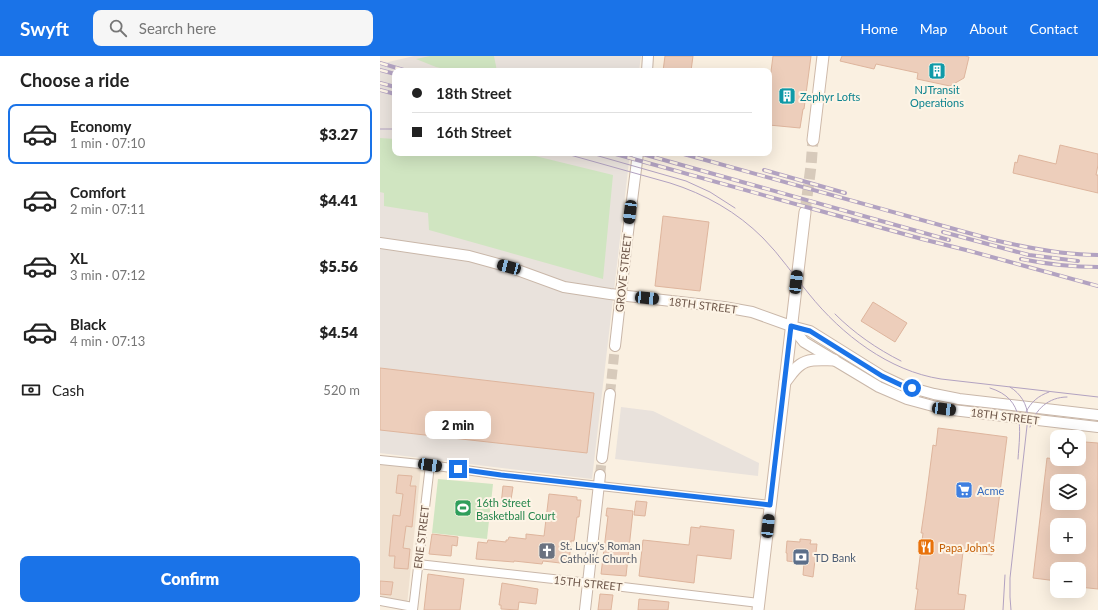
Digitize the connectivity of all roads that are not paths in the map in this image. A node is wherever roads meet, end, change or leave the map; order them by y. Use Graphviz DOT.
graph roads {
  1 [pos="648,56"];
  2 [pos="823,56"];
  3 [pos="647,68"];
  4 [pos="813,140"];
  5 [pos="638,156"];
  6 [pos="805,212"];
  7 [pos="380,243"];
  8 [pos="621,295"];
  9 [pos="791,326"];
  10 [pos="615,346"];
  11 [pos="834,360"];
  12 [pos="785,382"];
  13 [pos="610,394"];
  14 [pos="1068,411"];
  15 [pos="1098,415"];
  16 [pos="1068,423"];
  17 [pos="1098,426"];
  18 [pos="602,458"];
  19 [pos="380,460"];
  20 [pos="430,465"];
  21 [pos="600,475"];
  22 [pos="599,486"];
  23 [pos="770,505"];
  24 [pos="418,564"];
  25 [pos="588,583"];
  26 [pos="380,601"];
  27 [pos="758,607"];
  28 [pos="413,608"];
  29 [pos="585,610"];
  1 -- 3 [label="street"];
  2 -- 4 [label="main road"];
  5 -- 8 [label="street, GROVE STREET"];
  6 -- 9 [label="main road"];
  7 -- 8 [label="street, 18TH STREET"];
  8 -- 9 [label="street, 18TH STREET"];
  8 -- 10 [label="street, GROVE STREET"];
  9 -- 11 [label="street, 18TH STREET"];
  9 -- 12 [label="main road"];
  9 -- 14 [label="street, 18TH STREET"];
  11 -- 12 [label="main road"];
  11 -- 16 [label="street, 18TH STREET"];
  12 -- 23 [label="main road"];
  13 -- 18 [label="street"];
  14 -- 15 [label="street, 18TH STREET"];
  14 -- 16 [label="street"];
  16 -- 17 [label="street, 18TH STREET"];
  19 -- 20 [label="street"];
  20 -- 22 [label="street"];
  20 -- 24 [label="street, ERIE STREET"];
  21 -- 22 [label="street"];
  22 -- 23 [label="street"];
  22 -- 25 [label="street"];
  23 -- 27 [label="main road"];
  24 -- 25 [label="street, 15TH STREET"];
  24 -- 28 [label="street, ERIE STREET"];
  25 -- 27 [label="street, 15TH STREET"];
  25 -- 29 [label="street"];
  26 -- 28 [label="street"];
}
